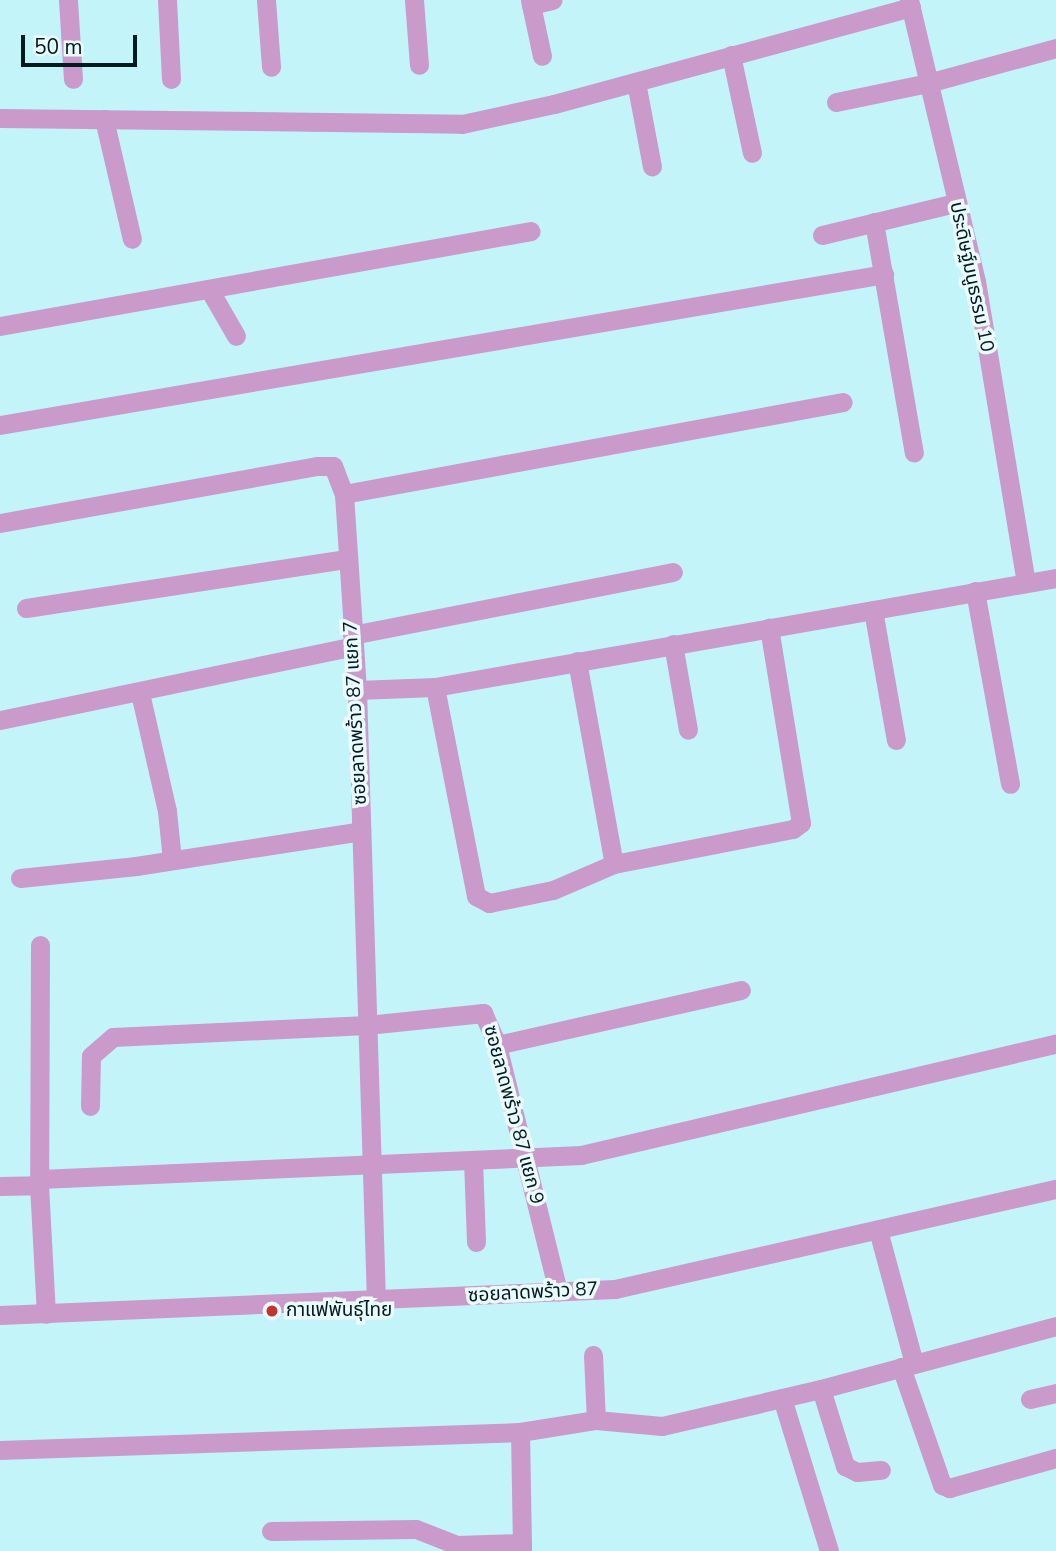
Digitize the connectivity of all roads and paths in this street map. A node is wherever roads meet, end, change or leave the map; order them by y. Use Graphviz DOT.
graph roads {
  1 [pos="68,0"];
  2 [pos="167,0"];
  3 [pos="266,0"];
  4 [pos="414,0"];
  5 [pos="552,0"];
  6 [pos="531,3"];
  7 [pos="910,3"];
  8 [pos="1056,48"];
  9 [pos="731,55"];
  10 [pos="542,56"];
  11 [pos="419,65"];
  12 [pos="271,67"];
  13 [pos="73,79"];
  14 [pos="171,79"];
  15 [pos="636,82"];
  16 [pos="928,83"];
  17 [pos="836,102"];
  18 [pos="0,118"];
  19 [pos="104,119"];
  20 [pos="752,153"];
  21 [pos="652,167"];
  22 [pos="955,203"];
  23 [pos="874,222"];
  24 [pos="531,231"];
  25 [pos="822,234"];
  26 [pos="132,239"];
  27 [pos="884,274"];
  28 [pos="209,289"];
  29 [pos="0,326"];
  30 [pos="236,336"];
  31 [pos="843,402"];
  32 [pos="0,425"];
  33 [pos="914,453"];
  34 [pos="344,494"];
  35 [pos="0,523"];
  36 [pos="348,559"];
  37 [pos="673,572"];
  38 [pos="1056,578"];
  39 [pos="1026,582"];
  40 [pos="975,591"];
  41 [pos="26,608"];
  42 [pos="873,610"];
  43 [pos="769,628"];
  44 [pos="353,641"];
  45 [pos="673,644"];
  46 [pos="577,661"];
  47 [pos="435,687"];
  48 [pos="357,690"];
  49 [pos="140,693"];
  50 [pos="0,720"];
  51 [pos="688,730"];
  52 [pos="896,740"];
  53 [pos="1010,785"];
  54 [pos="361,831"];
  55 [pos="172,860"];
  56 [pos="614,864"];
  57 [pos="20,878"];
  58 [pos="40,946"];
  59 [pos="741,990"];
  60 [pos="367,1025"];
  61 [pos="1056,1044"];
  62 [pos="497,1045"];
  63 [pos="90,1106"];
  64 [pos="472,1160"];
  65 [pos="527,1161"];
  66 [pos="372,1166"];
  67 [pos="39,1182"];
  68 [pos="0,1186"];
  69 [pos="1056,1189"];
  70 [pos="878,1230"];
  71 [pos="476,1242"];
  72 [pos="558,1292"];
  73 [pos="376,1300"];
  74 [pos="46,1314"];
  75 [pos="0,1315"];
  76 [pos="1056,1326"];
  77 [pos="593,1355"];
  78 [pos="907,1365"];
  79 [pos="821,1390"];
  80 [pos="1056,1393"];
  81 [pos="782,1398"];
  82 [pos="1030,1399"];
  83 [pos="596,1420"];
  84 [pos="520,1432"];
  85 [pos="0,1450"];
  86 [pos="1056,1458"];
  87 [pos="881,1470"];
  88 [pos="271,1531"];
  89 [pos="522,1547"];
  90 [pos="829,1551"];
  1 -- 13 [label="street"];
  2 -- 14 [label="street"];
  3 -- 12 [label="street"];
  4 -- 11 [label="street"];
  5 -- 6 [label="street"];
  6 -- 10 [label="street"];
  7 -- 9 [label="street"];
  7 -- 16 [label="street, ประดิษฐ์มนูธรรม 10"];
  8 -- 16 [label="street"];
  9 -- 15 [label="street"];
  9 -- 20 [label="street"];
  15 -- 19 [label="street"];
  15 -- 21 [label="street"];
  16 -- 17 [label="street"];
  16 -- 22 [label="street, ประดิษฐ์มนูธรรม 10"];
  18 -- 19 [label="street"];
  19 -- 26 [label="street"];
  22 -- 23 [label="street"];
  22 -- 39 [label="street, ประดิษฐ์มนูธรรม 10"];
  23 -- 25 [label="street"];
  23 -- 27 [label="street"];
  24 -- 28 [label="street"];
  27 -- 32 [label="street"];
  27 -- 33 [label="street"];
  28 -- 29 [label="street"];
  28 -- 30 [label="street"];
  31 -- 34 [label="street"];
  34 -- 35 [label="street, ซอยลาดพร้าว 87 แยก 7"];
  34 -- 36 [label="street, ซอยลาดพร้าว 87 แยก 7"];
  36 -- 41 [label="street"];
  36 -- 44 [label="street, ซอยลาดพร้าว 87 แยก 7"];
  37 -- 44 [label="street"];
  38 -- 39 [label="street"];
  39 -- 40 [label="street"];
  40 -- 42 [label="street"];
  40 -- 53 [label="street"];
  42 -- 43 [label="street"];
  42 -- 52 [label="street"];
  43 -- 45 [label="street"];
  43 -- 56 [label="street"];
  44 -- 48 [label="street, ซอยลาดพร้าว 87 แยก 7"];
  44 -- 49 [label="street"];
  45 -- 46 [label="street"];
  45 -- 51 [label="street"];
  46 -- 47 [label="street"];
  46 -- 56 [label="street"];
  47 -- 48 [label="street"];
  47 -- 56 [label="street"];
  48 -- 54 [label="street, ซอยลาดพร้าว 87 แยก 7"];
  49 -- 50 [label="street"];
  49 -- 55 [label="street"];
  54 -- 55 [label="street"];
  54 -- 60 [label="street, ซอยลาดพร้าว 87 แยก 7"];
  55 -- 57 [label="street"];
  58 -- 67 [label="street"];
  59 -- 62 [label="street"];
  60 -- 62 [label="street, ซอยลาดพร้าว 87 แยก 9"];
  60 -- 63 [label="street, ซอยลาดพร้าว 87 แยก 9"];
  60 -- 66 [label="street, ซอยลาดพร้าว 87 แยก 7"];
  61 -- 65 [label="street"];
  62 -- 65 [label="street, ซอยลาดพร้าว 87 แยก 9"];
  64 -- 65 [label="street"];
  64 -- 66 [label="street"];
  64 -- 71 [label="street"];
  65 -- 72 [label="street, ซอยลาดพร้าว 87 แยก 9"];
  66 -- 67 [label="street"];
  66 -- 73 [label="street, ซอยลาดพร้าว 87 แยก 7"];
  67 -- 68 [label="street"];
  67 -- 74 [label="street"];
  69 -- 70 [label="street, ซอยลาดพร้าว 87"];
  70 -- 72 [label="street, ซอยลาดพร้าว 87"];
  70 -- 78 [label="street"];
  72 -- 73 [label="street, ซอยลาดพร้าว 87"];
  73 -- 74 [label="street, ซอยลาดพร้าว 87"];
  74 -- 75 [label="street, ซอยลาดพร้าว 87"];
  76 -- 78 [label="street"];
  77 -- 83 [label="street"];
  78 -- 79 [label="street"];
  78 -- 86 [label="street"];
  79 -- 81 [label="street"];
  79 -- 87 [label="street"];
  80 -- 82 [label="street"];
  81 -- 83 [label="street"];
  81 -- 90 [label="street"];
  83 -- 84 [label="street"];
  84 -- 85 [label="street"];
  84 -- 89 [label="street"];
  88 -- 89 [label="street"];
}
